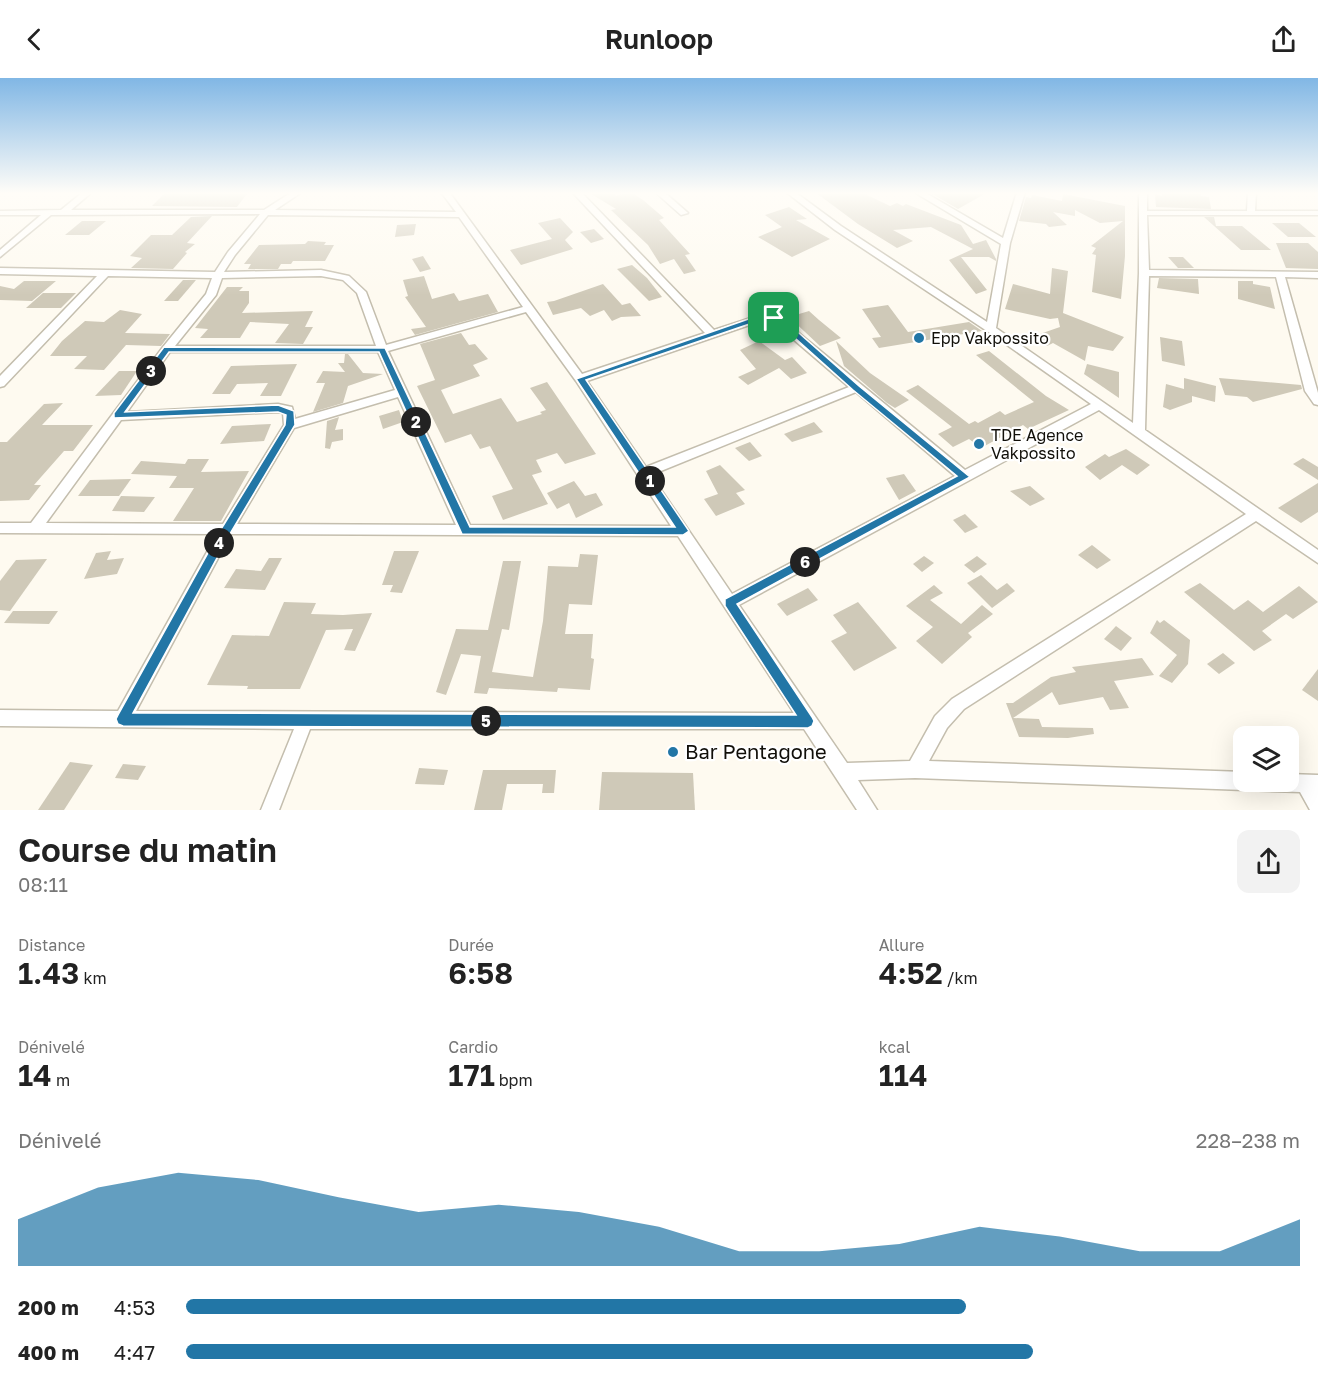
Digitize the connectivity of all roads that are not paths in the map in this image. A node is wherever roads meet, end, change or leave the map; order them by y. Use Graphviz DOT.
graph roads {
  1 [pos="33,226"];
  2 [pos="254,226"];
  3 [pos="469,226"];
  4 [pos="609,226"];
  5 [pos="837,226"];
  6 [pos="977,226"];
  7 [pos="1011,226"];
  8 [pos="1143,226"];
  9 [pos="1006,243"];
  10 [pos="0,254"];
  11 [pos="0,271"];
  12 [pos="105,273"];
  13 [pos="1144,273"];
  14 [pos="218,275"];
  15 [pos="1318,275"];
  16 [pos="1280,276"];
  17 [pos="529,308"];
  18 [pos="991,329"];
  19 [pos="712,335"];
  20 [pos="167,349"];
  21 [pos="382,350"];
  22 [pos="580,379"];
  23 [pos="0,383"];
  24 [pos="856,388"];
  25 [pos="402,392"];
  26 [pos="1318,401"];
  27 [pos="1100,405"];
  28 [pos="118,416"];
  29 [pos="290,425"];
  30 [pos="1139,432"];
  31 [pos="644,473"];
  32 [pos="965,477"];
  33 [pos="1256,514"];
  34 [pos="0,528"];
  35 [pos="35,528"];
  36 [pos="227,529"];
  37 [pos="466,531"];
  38 [pos="683,531"];
  39 [pos="1318,557"];
  40 [pos="729,603"];
  41 [pos="0,718"];
  42 [pos="123,719"];
  43 [pos="305,721"];
  44 [pos="808,721"];
  45 [pos="915,769"];
  46 [pos="842,772"];
  47 [pos="1233,781"];
  48 [pos="1312,784"];
  49 [pos="1318,807"];
  50 [pos="270,810"];
  51 [pos="868,810"];
  1 -- 10 [label="street"];
  2 -- 14 [label="street"];
  3 -- 17 [label="street"];
  4 -- 19 [label="street"];
  5 -- 18 [label="street"];
  6 -- 9 [label="street"];
  7 -- 9 [label="street"];
  8 -- 13 [label="street"];
  9 -- 18 [label="street"];
  11 -- 12 [label="street"];
  12 -- 14 [label="street"];
  12 -- 23 [label="street"];
  13 -- 16 [label="street"];
  13 -- 30 [label="street"];
  14 -- 20 [label="street"];
  14 -- 21 [label="street"];
  15 -- 16 [label="street"];
  16 -- 26 [label="street"];
  17 -- 21 [label="street"];
  17 -- 22 [label="street"];
  18 -- 27 [label="street"];
  19 -- 22 [label="street"];
  19 -- 24 [label="street"];
  20 -- 21 [label="street"];
  20 -- 28 [label="street"];
  21 -- 25 [label="street"];
  22 -- 31 [label="street"];
  24 -- 31 [label="street"];
  24 -- 32 [label="street"];
  25 -- 29 [label="street"];
  25 -- 37 [label="street"];
  27 -- 30 [label="street"];
  27 -- 32 [label="street"];
  28 -- 29 [label="street"];
  28 -- 35 [label="street"];
  29 -- 36 [label="street"];
  30 -- 33 [label="street"];
  31 -- 38 [label="street"];
  32 -- 40 [label="street"];
  33 -- 39 [label="street"];
  33 -- 45 [label="street"];
  34 -- 35 [label="street"];
  35 -- 36 [label="street"];
  36 -- 37 [label="street"];
  36 -- 42 [label="street"];
  37 -- 38 [label="street"];
  38 -- 40 [label="street"];
  40 -- 44 [label="street"];
  41 -- 42 [label="street"];
  42 -- 43 [label="street"];
  43 -- 44 [label="street"];
  43 -- 50 [label="street"];
  44 -- 46 [label="street"];
  45 -- 46 [label="street"];
  45 -- 47 [label="street"];
  46 -- 51 [label="street"];
  48 -- 49 [label="street"];
}
